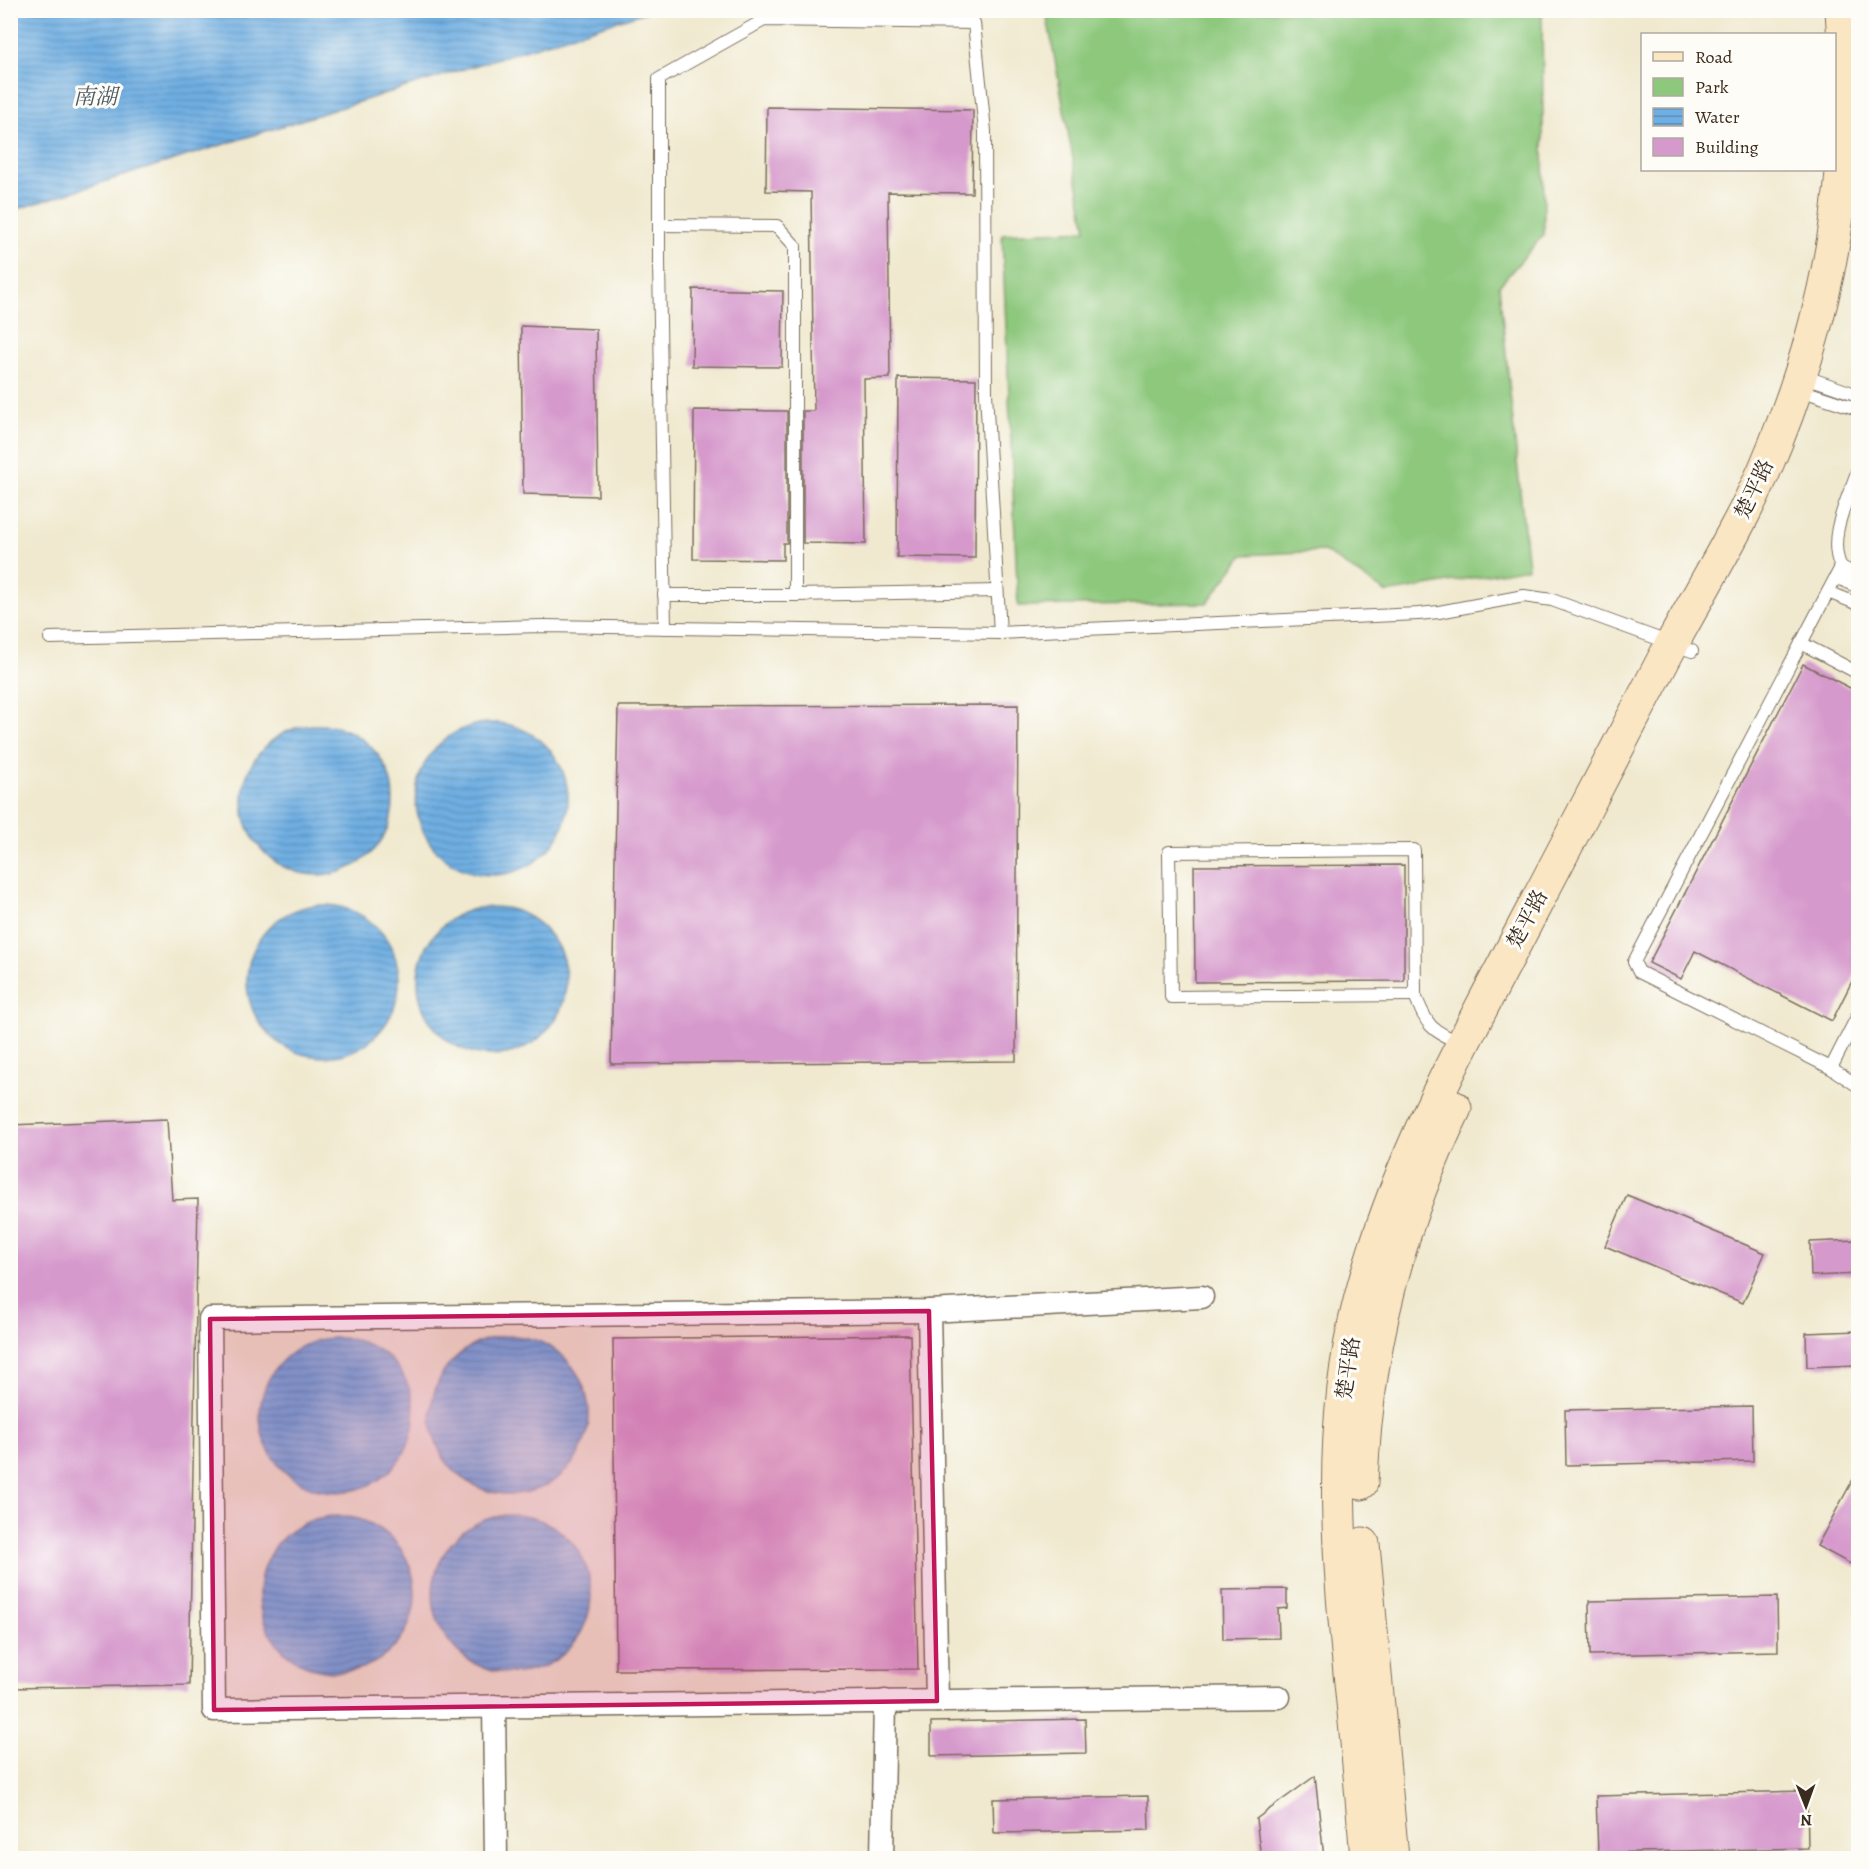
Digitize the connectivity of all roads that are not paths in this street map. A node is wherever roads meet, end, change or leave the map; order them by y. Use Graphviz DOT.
graph roads {
  1 [pos="1842,10"];
  2 [pos="1858,195"];
  3 [pos="659,225"];
  4 [pos="1808,385"];
  5 [pos="1858,395"];
  6 [pos="1858,409"];
  7 [pos="1858,470"];
  8 [pos="1838,572"];
  9 [pos="1858,575"];
  10 [pos="1858,587"];
  11 [pos="998,591"];
  12 [pos="1828,592"];
  13 [pos="664,595"];
  14 [pos="795,595"];
  15 [pos="1858,604"];
  16 [pos="665,628"];
  17 [pos="1000,633"];
  18 [pos="50,638"];
  19 [pos="1801,643"];
  20 [pos="1682,647"];
  21 [pos="1858,673"];
  22 [pos="1416,995"];
  23 [pos="1858,1015"];
  24 [pos="1462,1043"];
  25 [pos="1831,1068"];
  26 [pos="1858,1083"];
  27 [pos="1202,1297"];
  28 [pos="928,1311"];
  29 [pos="1279,1697"];
  30 [pos="885,1701"];
  31 [pos="937,1701"];
  32 [pos="494,1706"];
  33 [pos="496,1858"];
  34 [pos="882,1858"];
  35 [pos="1367,1858"];
  36 [pos="1392,1858"];
  1 -- 4 [label="main road, 楚平路"];
  2 -- 4 [label="main road, 楚平路"];
  3 -- 11 [label="lane"];
  3 -- 13 [label="lane"];
  3 -- 14 [label="lane"];
  4 -- 5 [label="lane"];
  4 -- 6 [label="lane"];
  4 -- 20 [label="main road, 楚平路"];
  7 -- 8 [label="lane"];
  8 -- 9 [label="lane"];
  8 -- 10 [label="lane"];
  8 -- 12 [label="lane"];
  11 -- 14 [label="lane"];
  11 -- 17 [label="lane"];
  12 -- 15 [label="lane"];
  12 -- 19 [label="lane"];
  13 -- 14 [label="lane"];
  13 -- 16 [label="lane"];
  16 -- 17 [label="lane"];
  16 -- 18 [label="lane"];
  17 -- 20 [label="lane"];
  19 -- 21 [label="lane"];
  19 -- 25 [label="lane"];
  20 -- 24 [label="main road, 楚平路"];
  20 -- 36 [label="main road, 楚平路"];
  22 -- 22 [label="lane"];
  22 -- 24 [label="lane"];
  23 -- 25 [label="lane"];
  24 -- 35 [label="main road, 楚平路"];
  25 -- 26 [label="lane"];
  27 -- 28 [label="street"];
  28 -- 31 [label="street"];
  28 -- 32 [label="street"];
  29 -- 31 [label="street"];
  30 -- 31 [label="street"];
  30 -- 32 [label="street"];
  30 -- 34 [label="street"];
  32 -- 33 [label="street"];
}
